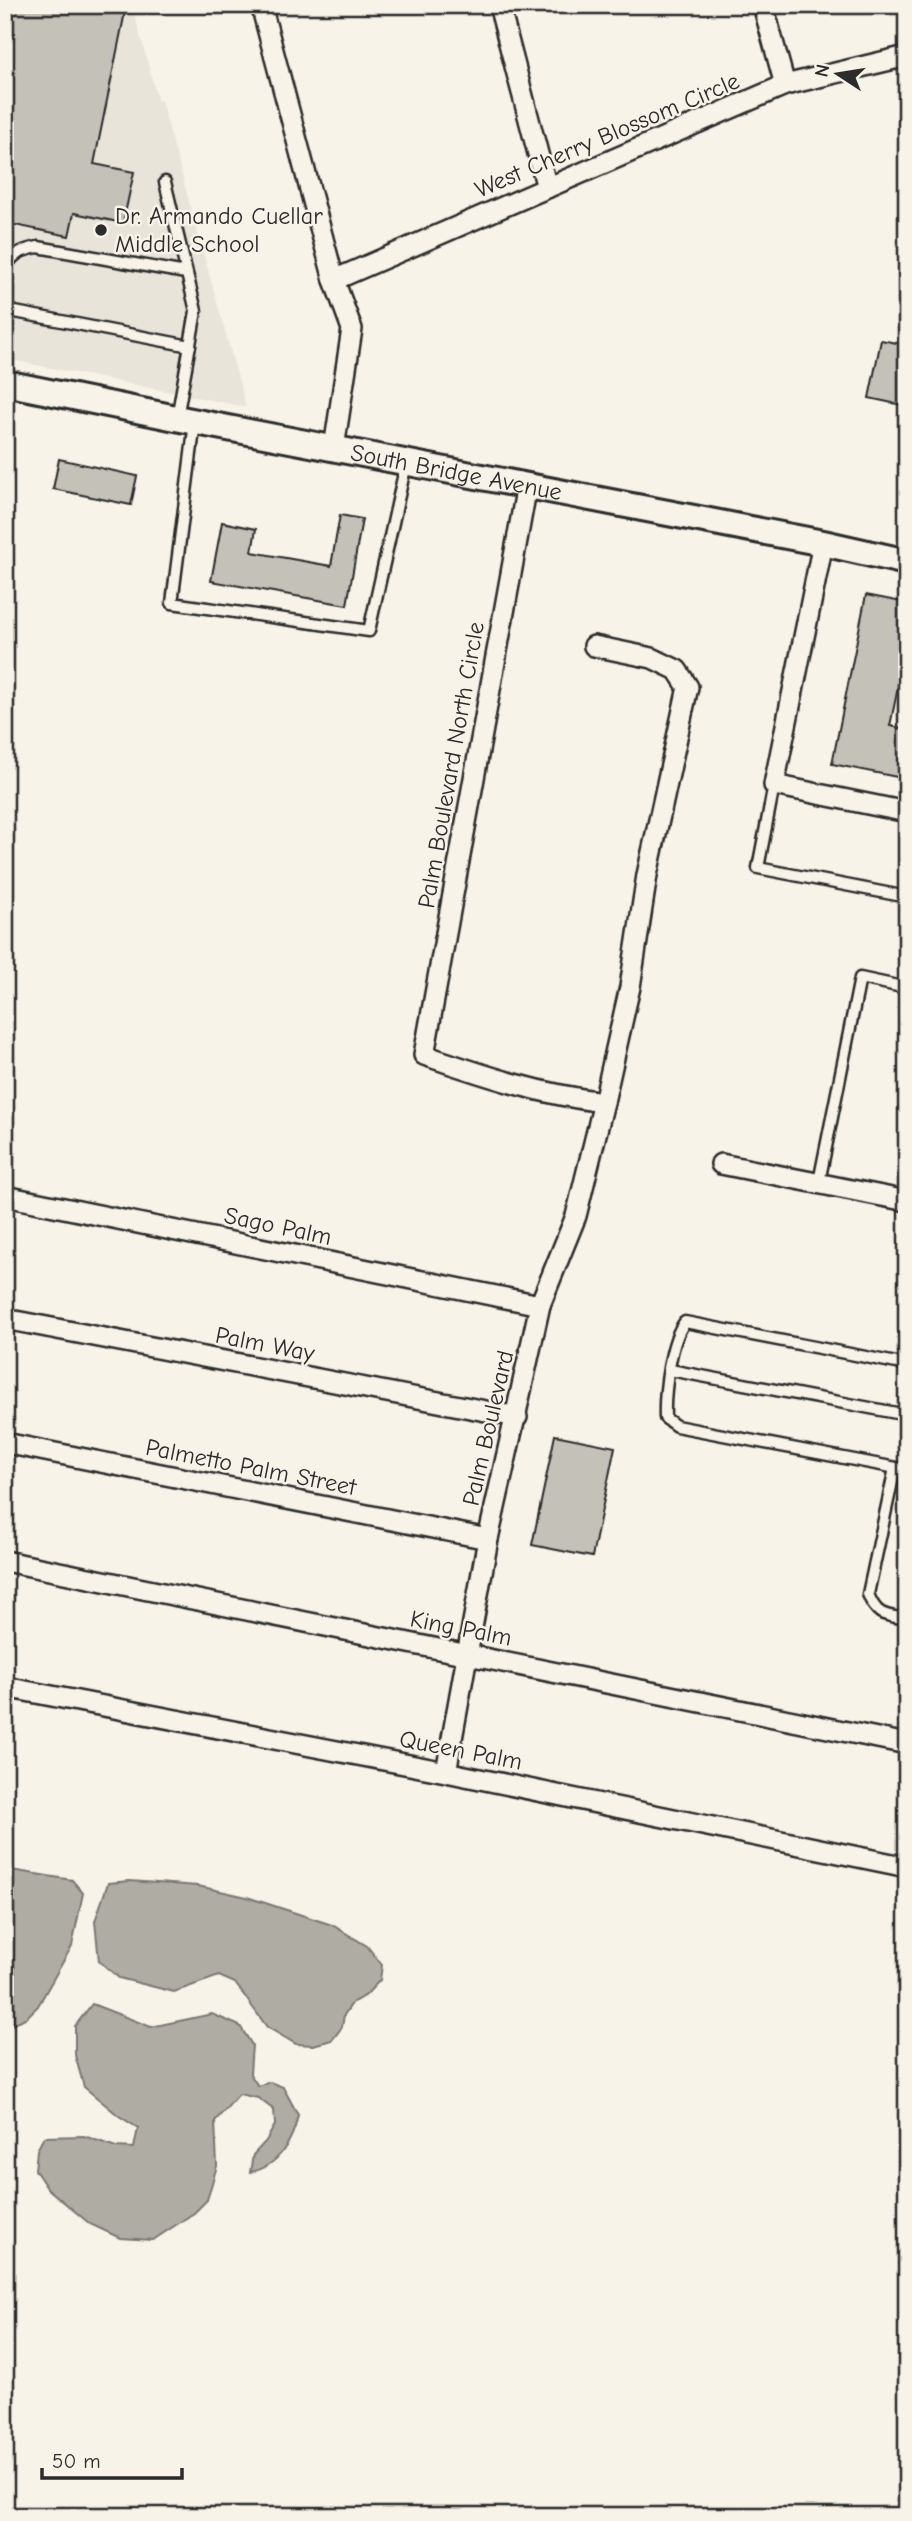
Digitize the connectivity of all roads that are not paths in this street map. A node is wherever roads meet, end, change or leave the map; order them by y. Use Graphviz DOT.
graph roads {
  1 [pos="261,5"];
  2 [pos="499,5"];
  3 [pos="764,5"];
  4 [pos="907,56"];
  5 [pos="785,85"];
  6 [pos="165,182"];
  7 [pos="547,188"];
  8 [pos="5,270"];
  9 [pos="186,273"];
  10 [pos="334,280"];
  11 [pos="5,310"];
  12 [pos="190,346"];
  13 [pos="5,383"];
  14 [pos="186,420"];
  15 [pos="334,449"];
  16 [pos="407,463"];
  17 [pos="527,485"];
  18 [pos="823,543"];
  19 [pos="907,562"];
  20 [pos="594,646"];
  21 [pos="775,785"];
  22 [pos="907,812"];
  23 [pos="907,897"];
  24 [pos="907,988"];
  25 [pos="604,1102"];
  26 [pos="721,1164"];
  27 [pos="819,1182"];
  28 [pos="5,1196"];
  29 [pos="907,1201"];
  30 [pos="540,1305"];
  31 [pos="5,1319"];
  32 [pos="907,1365"];
  33 [pos="670,1370"];
  34 [pos="907,1415"];
  35 [pos="516,1417"];
  36 [pos="5,1443"];
  37 [pos="895,1468"];
  38 [pos="907,1470"];
  39 [pos="488,1539"];
  40 [pos="5,1561"];
  41 [pos="907,1619"];
  42 [pos="468,1655"];
  43 [pos="5,1687"];
  44 [pos="907,1744"];
  45 [pos="446,1772"];
  46 [pos="907,1867"];
  1 -- 10 [label="street"];
  2 -- 7 [label="street"];
  3 -- 5 [label="street"];
  4 -- 5 [label="street, West Cherry Blossom Circle"];
  5 -- 7 [label="street, West Cherry Blossom Circle"];
  6 -- 9 [label="lane"];
  7 -- 10 [label="street, West Cherry Blossom Circle"];
  8 -- 9 [label="lane"];
  9 -- 12 [label="lane"];
  10 -- 15 [label="street"];
  11 -- 12 [label="lane"];
  12 -- 14 [label="lane"];
  13 -- 14 [label="street, South Bridge Avenue"];
  14 -- 15 [label="street, South Bridge Avenue"];
  14 -- 16 [label="lane"];
  15 -- 16 [label="street, South Bridge Avenue"];
  16 -- 17 [label="street, South Bridge Avenue"];
  17 -- 18 [label="street, South Bridge Avenue"];
  17 -- 25 [label="street, Palm Boulevard North Circle"];
  18 -- 19 [label="street, South Bridge Avenue"];
  18 -- 21 [label="street"];
  20 -- 25 [label="street"];
  21 -- 22 [label="street"];
  21 -- 23 [label="lane"];
  24 -- 27 [label="lane"];
  25 -- 30 [label="street, Palm Boulevard"];
  26 -- 27 [label="street"];
  27 -- 29 [label="street"];
  28 -- 30 [label="street, Sago Palm"];
  30 -- 35 [label="street, Palm Boulevard"];
  31 -- 35 [label="street, Palm Way"];
  32 -- 33 [label="lane"];
  33 -- 34 [label="lane"];
  33 -- 37 [label="lane"];
  35 -- 39 [label="street, Palm Boulevard"];
  36 -- 39 [label="street, Palmetto Palm Street"];
  37 -- 38 [label="lane"];
  37 -- 41 [label="lane"];
  39 -- 42 [label="street, Palm Boulevard"];
  40 -- 42 [label="street, King Palm"];
  42 -- 44 [label="street, King Palm"];
  42 -- 45 [label="street, Palm Boulevard"];
  43 -- 45 [label="street, Queen Palm"];
  45 -- 46 [label="street, Queen Palm"];
}
